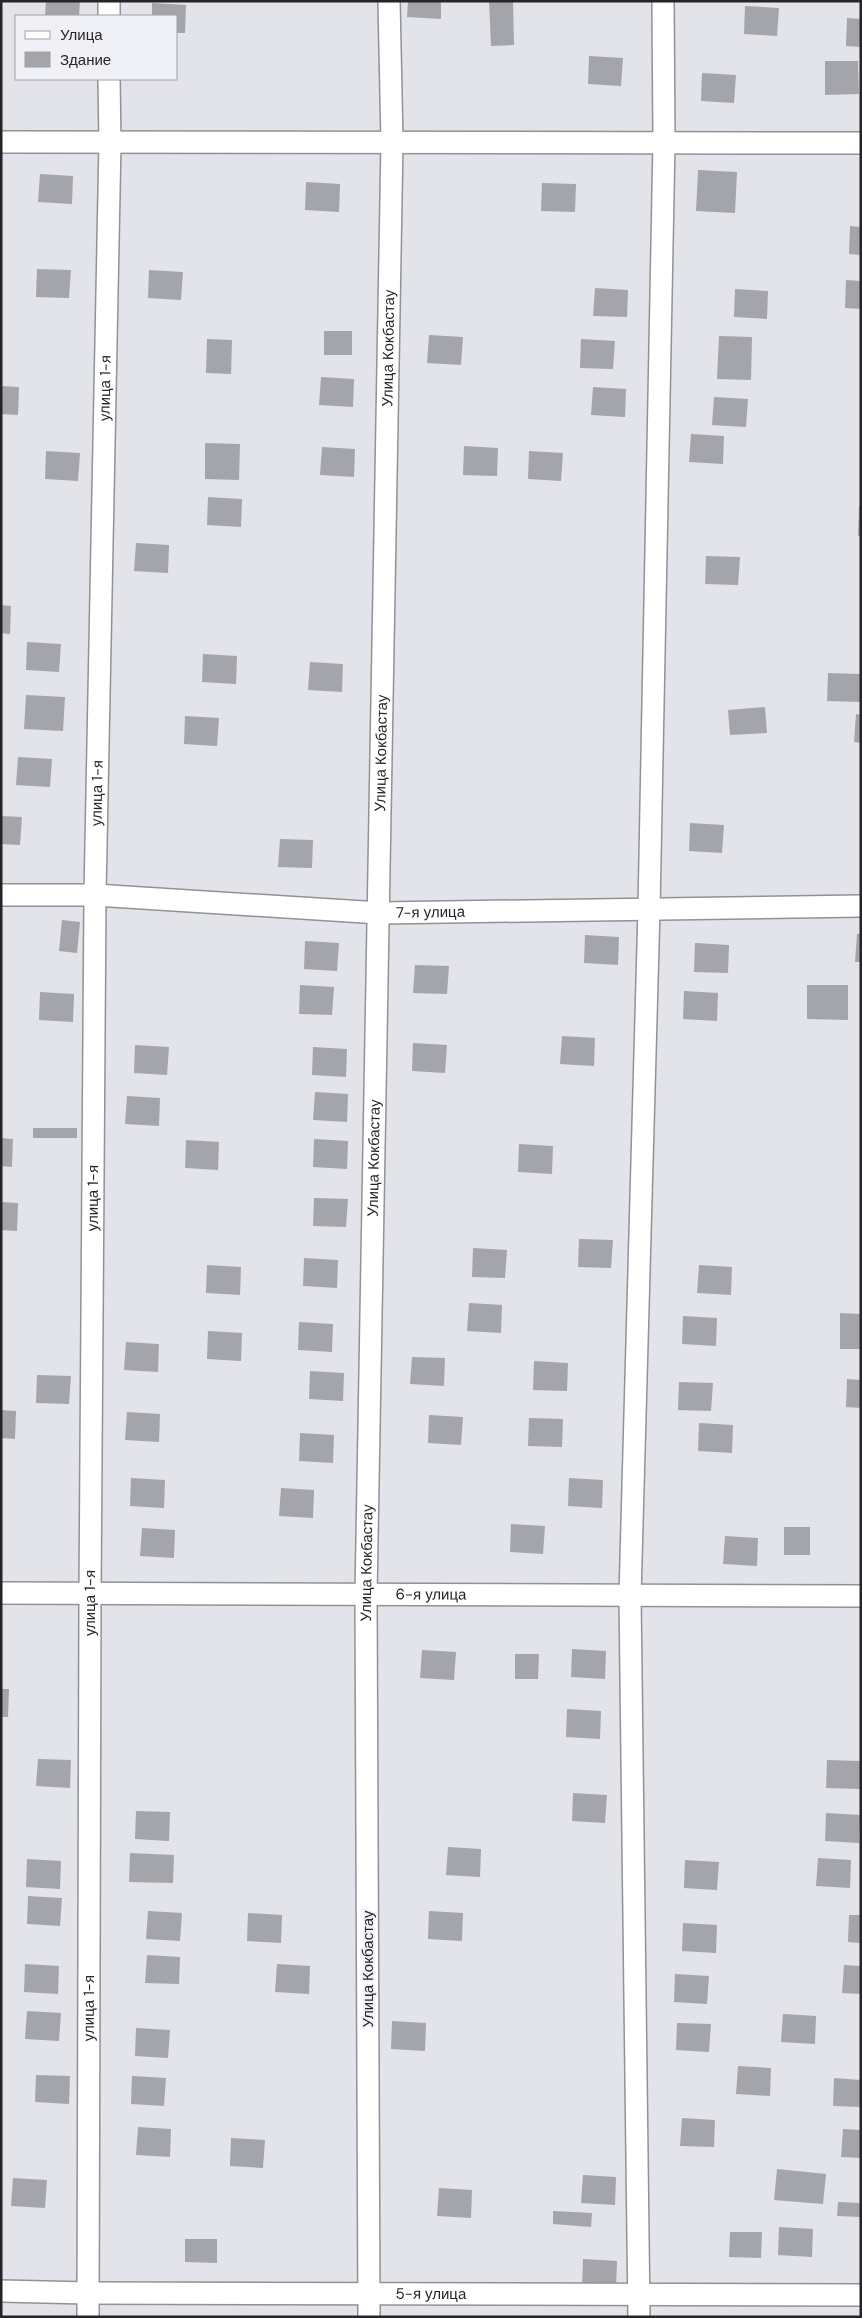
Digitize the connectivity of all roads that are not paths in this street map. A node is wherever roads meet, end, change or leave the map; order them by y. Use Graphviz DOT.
graph roads {
  1 [pos="109,1"];
  2 [pos="389,1"];
  3 [pos="663,1"];
  4 [pos="109,15"];
  5 [pos="109,80"];
  6 [pos="1,142"];
  7 [pos="110,142"];
  8 [pos="392,142"];
  9 [pos="664,142"];
  10 [pos="861,143"];
  11 [pos="1,895"];
  12 [pos="96,895"];
  13 [pos="861,906"];
  14 [pos="649,909"];
  15 [pos="380,913"];
  16 [pos="1,1593"];
  17 [pos="90,1594"];
  18 [pos="366,1595"];
  19 [pos="630,1596"];
  20 [pos="861,1596"];
  21 [pos="1,2290"];
  22 [pos="88,2293"];
  23 [pos="369,2294"];
  24 [pos="640,2294"];
  25 [pos="861,2295"];
  26 [pos="88,2317"];
  27 [pos="369,2317"];
  28 [pos="639,2317"];
  1 -- 4 [label="street"];
  2 -- 8 [label="street, Улица Кокбастау"];
  3 -- 9 [label="street"];
  5 -- 7 [label="street, улица 1-я"];
  6 -- 7 [label="street"];
  7 -- 8 [label="street"];
  7 -- 12 [label="street, улица 1-я"];
  8 -- 9 [label="street"];
  8 -- 15 [label="street, Улица Кокбастау"];
  9 -- 10 [label="street"];
  9 -- 14 [label="street"];
  11 -- 12 [label="street, 7-я улица"];
  12 -- 15 [label="street, 7-я улица"];
  12 -- 17 [label="street, улица 1-я"];
  13 -- 14 [label="street, 7-я улица"];
  14 -- 15 [label="street, 7-я улица"];
  14 -- 19 [label="street"];
  15 -- 18 [label="street, Улица Кокбастау"];
  16 -- 17 [label="street, 6-я улица"];
  17 -- 18 [label="street, 6-я улица"];
  17 -- 22 [label="street, улица 1-я"];
  18 -- 19 [label="street, 6-я улица"];
  18 -- 23 [label="street, Улица Кокбастау"];
  19 -- 20 [label="street, 6-я улица"];
  19 -- 24 [label="street"];
  21 -- 22 [label="street, 5-я улица"];
  22 -- 23 [label="street, 5-я улица"];
  22 -- 26 [label="street, улица 1-я"];
  23 -- 24 [label="street, 5-я улица"];
  23 -- 27 [label="street, Улица Кокбастау"];
  24 -- 25 [label="street, 5-я улица"];
  24 -- 28 [label="street"];
}
